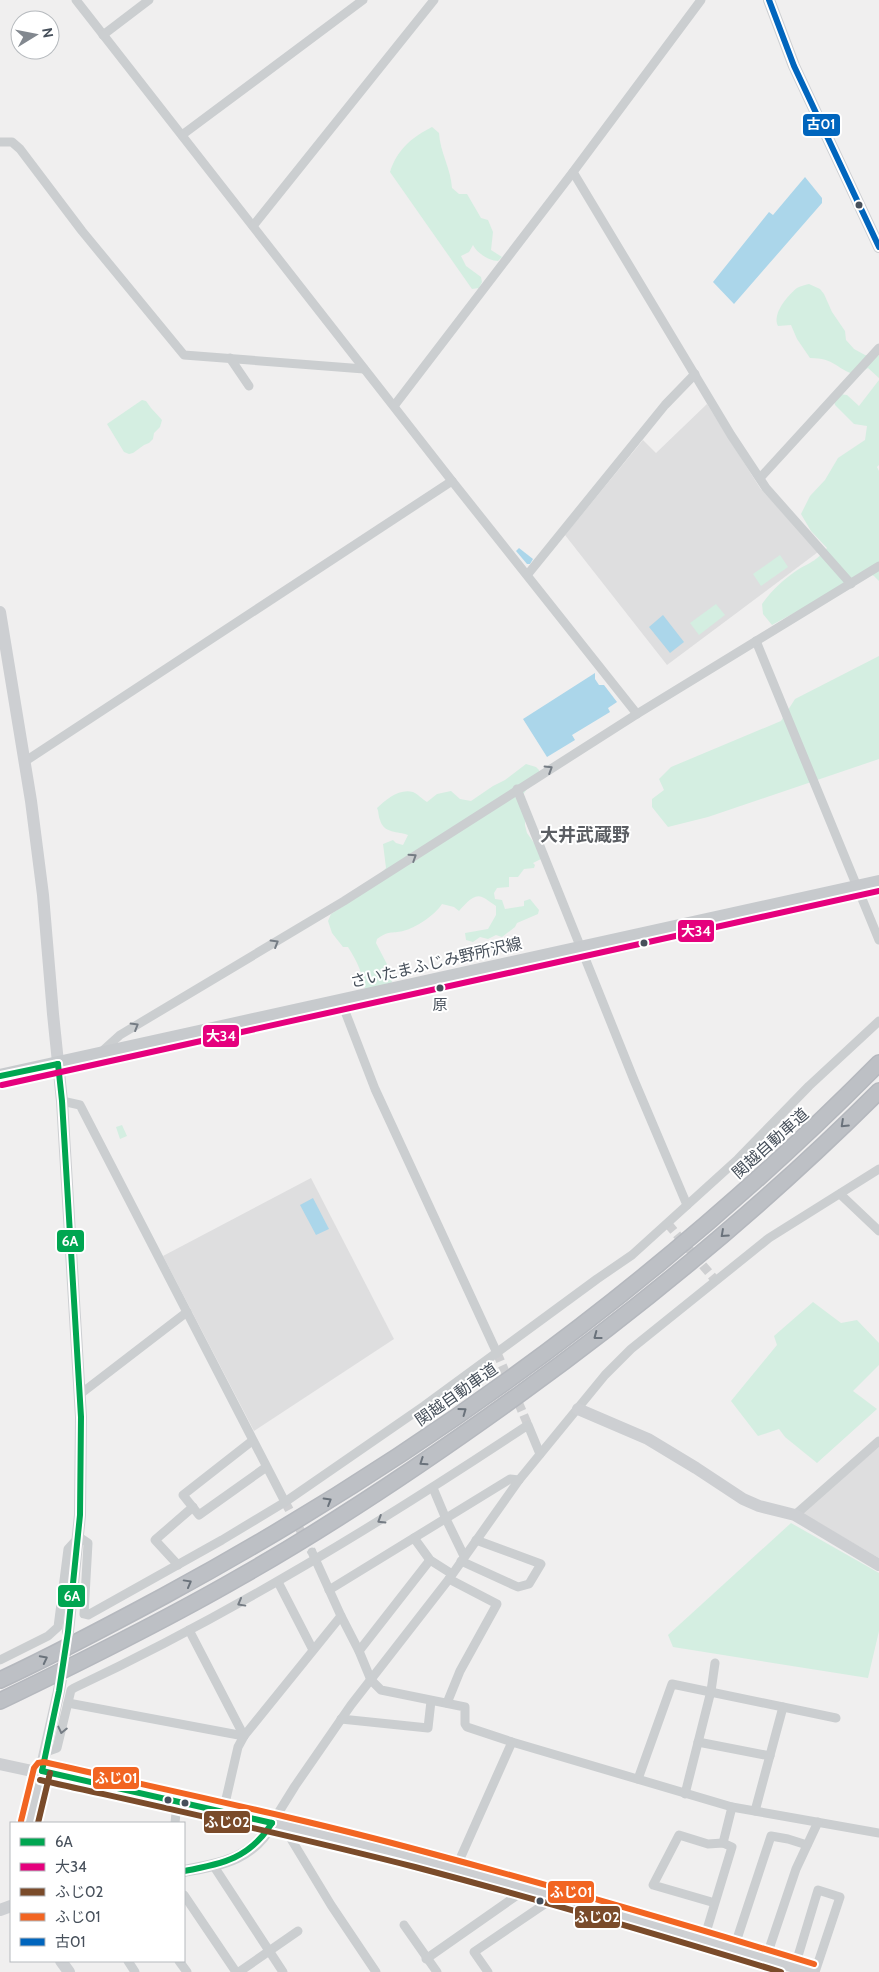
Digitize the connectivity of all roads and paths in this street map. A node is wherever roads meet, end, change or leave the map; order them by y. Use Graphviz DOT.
graph roads {
  1 [pos="76,0"];
  2 [pos="363,0"];
  3 [pos="434,0"];
  4 [pos="701,0"];
  5 [pos="769,0"];
  6 [pos="147,1"];
  7 [pos="103,35"];
  8 [pos="182,135"];
  9 [pos="0,142"];
  10 [pos="573,172"];
  11 [pos="253,226"];
  12 [pos="879,247"];
  13 [pos="879,348"];
  14 [pos="230,358"];
  15 [pos="364,369"];
  16 [pos="695,374"];
  17 [pos="249,386"];
  18 [pos="394,406"];
  19 [pos="760,478"];
  20 [pos="452,481"];
  21 [pos="879,566"];
  22 [pos="528,574"];
  23 [pos="851,584"];
  24 [pos="0,612"];
  25 [pos="756,641"];
  26 [pos="637,714"];
  27 [pos="24,762"];
  28 [pos="517,789"];
  29 [pos="879,882"];
  30 [pos="856,886"];
  31 [pos="879,940"];
  32 [pos="580,948"];
  33 [pos="341,1001"];
  34 [pos="879,1021"];
  35 [pos="97,1056"];
  36 [pos="879,1063"];
  37 [pos="58,1064"];
  38 [pos="0,1076"];
  39 [pos="879,1090"];
  40 [pos="62,1101"];
  41 [pos="879,1169"];
  42 [pos="840,1194"];
  43 [pos="688,1205"];
  44 [pos="879,1231"];
  45 [pos="187,1312"];
  46 [pos="497,1353"];
  47 [pos="79,1395"];
  48 [pos="578,1409"];
  49 [pos="252,1441"];
  50 [pos="879,1441"];
  51 [pos="540,1454"];
  52 [pos="265,1468"];
  53 [pos="519,1480"];
  54 [pos="433,1488"];
  55 [pos="285,1502"];
  56 [pos="193,1506"];
  57 [pos="795,1515"];
  58 [pos="446,1519"];
  59 [pos="79,1537"];
  60 [pos="414,1538"];
  61 [pos="476,1540"];
  62 [pos="314,1556"];
  63 [pos="463,1559"];
  64 [pos="430,1560"];
  65 [pos="879,1565"];
  66 [pos="178,1566"];
  67 [pos="450,1577"];
  68 [pos="278,1582"];
  69 [pos="330,1590"];
  70 [pos="341,1616"];
  71 [pos="189,1630"];
  72 [pos="68,1632"];
  73 [pos="313,1650"];
  74 [pos="360,1651"];
  75 [pos="0,1660"];
  76 [pos="715,1663"];
  77 [pos="0,1680"];
  78 [pos="371,1680"];
  79 [pos="59,1691"];
  80 [pos="711,1691"];
  81 [pos="431,1701"];
  82 [pos="0,1702"];
  83 [pos="68,1703"];
  84 [pos="447,1703"];
  85 [pos="783,1707"];
  86 [pos="836,1718"];
  87 [pos="341,1719"];
  88 [pos="244,1736"];
  89 [pos="512,1742"];
  90 [pos="698,1742"];
  91 [pos="46,1752"];
  92 [pos="770,1756"];
  93 [pos="0,1764"];
  94 [pos="42,1772"];
  95 [pos="638,1779"];
  96 [pos="686,1794"];
  97 [pos="177,1803"];
  98 [pos="732,1807"];
  99 [pos="755,1811"];
  100 [pos="223,1812"];
  101 [pos="29,1822"];
  102 [pos="175,1822"];
  103 [pos="818,1822"];
  104 [pos="272,1823"];
  105 [pos="286,1826"];
  106 [pos="879,1833"];
  107 [pos="723,1842"];
  108 [pos="807,1845"];
  109 [pos="213,1865"];
  110 [pos="455,1870"];
  111 [pos="185,1871"];
  112 [pos="526,1889"];
  113 [pos="185,1896"];
  114 [pos="555,1897"];
  115 [pos="715,1902"];
  116 [pos="404,1925"];
  117 [pos="298,1931"];
  118 [pos="704,1939"];
  119 [pos="734,1948"];
  120 [pos="270,1952"];
  121 [pos="766,1958"];
  122 [pos="426,1959"];
  123 [pos="794,1966"];
  124 [pos="237,1972"];
  125 [pos="283,1972"];
  126 [pos="376,1972"];
  127 [pos="437,1972"];
  128 [pos="488,1972"];
  129 [pos="811,1972"];
  130 [pos="815,1972"];
  1 -- 7 [label="street"];
  2 -- 8 [label="street"];
  3 -- 11 [label="street"];
  4 -- 10 [label="street"];
  5 -- 12 [label="street"];
  6 -- 7 [label="street"];
  7 -- 8 [label="street"];
  8 -- 11 [label="street"];
  9 -- 14 [label="street"];
  10 -- 16 [label="street"];
  10 -- 18 [label="street"];
  11 -- 15 [label="street"];
  13 -- 19 [label="street"];
  14 -- 15 [label="street"];
  14 -- 17 [label="street"];
  15 -- 18 [label="street"];
  16 -- 19 [label="street"];
  16 -- 22 [label="street"];
  18 -- 20 [label="street"];
  19 -- 23 [label="street"];
  20 -- 22 [label="street"];
  20 -- 27 [label="street"];
  21 -- 23 [label="street"];
  22 -- 26 [label="street"];
  23 -- 25 [label="street"];
  24 -- 27 [label="street"];
  25 -- 26 [label="street"];
  25 -- 30 [label="street"];
  28 -- 26 [label="street, one-way"];
  27 -- 37 [label="street"];
  28 -- 32 [label="street"];
  35 -- 28 [label="street, one-way"];
  29 -- 30 [label="main road, さいたまふじみ野所沢線"];
  30 -- 31 [label="street"];
  30 -- 32 [label="main road, さいたまふじみ野所沢線"];
  32 -- 33 [label="main road, さいたまふじみ野所沢線"];
  32 -- 43 [label="street"];
  33 -- 35 [label="main road, さいたまふじみ野所沢線"];
  33 -- 46 [label="street"];
  34 -- 43 [label="street"];
  35 -- 37 [label="main road, さいたまふじみ野所沢線"];
  77 -- 36 [label="highway, 関越自動車道, one-way"];
  37 -- 38 [label="main road, さいたまふじみ野所沢線"];
  37 -- 40 [label="street"];
  39 -- 82 [label="highway, one-way"];
  40 -- 45 [label="street"];
  40 -- 47 [label="street"];
  41 -- 42 [label="street"];
  42 -- 44 [label="street"];
  42 -- 48 [label="street"];
  43 -- 46 [label="street"];
  45 -- 47 [label="street"];
  45 -- 49 [label="street"];
  46 -- 55 [label="street"];
  47 -- 59 [label="street"];
  48 -- 51 [label="street"];
  48 -- 57 [label="street"];
  49 -- 52 [label="street"];
  49 -- 56 [label="street"];
  50 -- 57 [label="street"];
  51 -- 53 [label="street"];
  51 -- 54 [label="street"];
  52 -- 55 [label="street"];
  52 -- 56 [label="street"];
  53 -- 58 [label="street"];
  53 -- 61 [label="street"];
  54 -- 58 [label="street"];
  54 -- 62 [label="street, one-way"];
  55 -- 66 [label="street"];
  56 -- 66 [label="street"];
  57 -- 65 [label="street"];
  58 -- 60 [label="street"];
  58 -- 63 [label="street"];
  59 -- 66 [label="street"];
  59 -- 72 [label="street"];
  59 -- 75 [label="street"];
  60 -- 64 [label="street"];
  60 -- 69 [label="street"];
  61 -- 63 [label="street"];
  61 -- 63 [label="street"];
  62 -- 68 [label="street"];
  62 -- 69 [label="street"];
  63 -- 67 [label="street"];
  64 -- 67 [label="street"];
  64 -- 74 [label="street"];
  67 -- 78 [label="street"];
  67 -- 84 [label="street"];
  68 -- 71 [label="street, one-way"];
  68 -- 73 [label="street"];
  69 -- 70 [label="street"];
  70 -- 73 [label="street"];
  70 -- 74 [label="street"];
  71 -- 83 [label="street"];
  71 -- 88 [label="street"];
  73 -- 88 [label="street"];
  74 -- 78 [label="street"];
  76 -- 80 [label="street"];
  78 -- 81 [label="street"];
  78 -- 87 [label="street"];
  79 -- 91 [label="street"];
  80 -- 85 [label="street"];
  80 -- 90 [label="street"];
  80 -- 95 [label="street"];
  81 -- 84 [label="street"];
  81 -- 87 [label="street"];
  83 -- 88 [label="street"];
  83 -- 91 [label="street, one-way"];
  84 -- 89 [label="street"];
  85 -- 86 [label="street"];
  85 -- 92 [label="street"];
  87 -- 104 [label="street"];
  88 -- 100 [label="street"];
  89 -- 95 [label="street"];
  89 -- 110 [label="street"];
  90 -- 92 [label="street"];
  90 -- 96 [label="street"];
  91 -- 94 [label="street"];
  92 -- 99 [label="street"];
  93 -- 94 [label="street"];
  94 -- 97 [label="street"];
  94 -- 101 [label="street"];
  95 -- 96 [label="street"];
  96 -- 98 [label="street"];
  97 -- 100 [label="street"];
  97 -- 102 [label="street"];
  98 -- 99 [label="street"];
  98 -- 107 [label="street"];
  99 -- 103 [label="street"];
  100 -- 104 [label="street"];
  103 -- 106 [label="street"];
  103 -- 108 [label="street"];
  104 -- 105 [label="street"];
  104 -- 109 [label="street"];
  105 -- 110 [label="street"];
  105 -- 126 [label="street"];
  107 -- 115 [label="street"];
  107 -- 115 [label="street"];
  108 -- 119 [label="street"];
  108 -- 121 [label="street"];
  109 -- 111 [label="street"];
  109 -- 120 [label="street"];
  110 -- 112 [label="street"];
  112 -- 114 [label="street"];
  112 -- 122 [label="street"];
  113 -- 124 [label="street"];
  114 -- 118 [label="street"];
  114 -- 128 [label="street"];
  115 -- 118 [label="street"];
  116 -- 122 [label="street"];
  117 -- 120 [label="street"];
  118 -- 119 [label="street"];
  119 -- 121 [label="street"];
  120 -- 124 [label="street"];
  120 -- 125 [label="street"];
  121 -- 123 [label="street"];
  122 -- 127 [label="street"];
  123 -- 129 [label="street"];
  123 -- 130 [label="street"];
}
